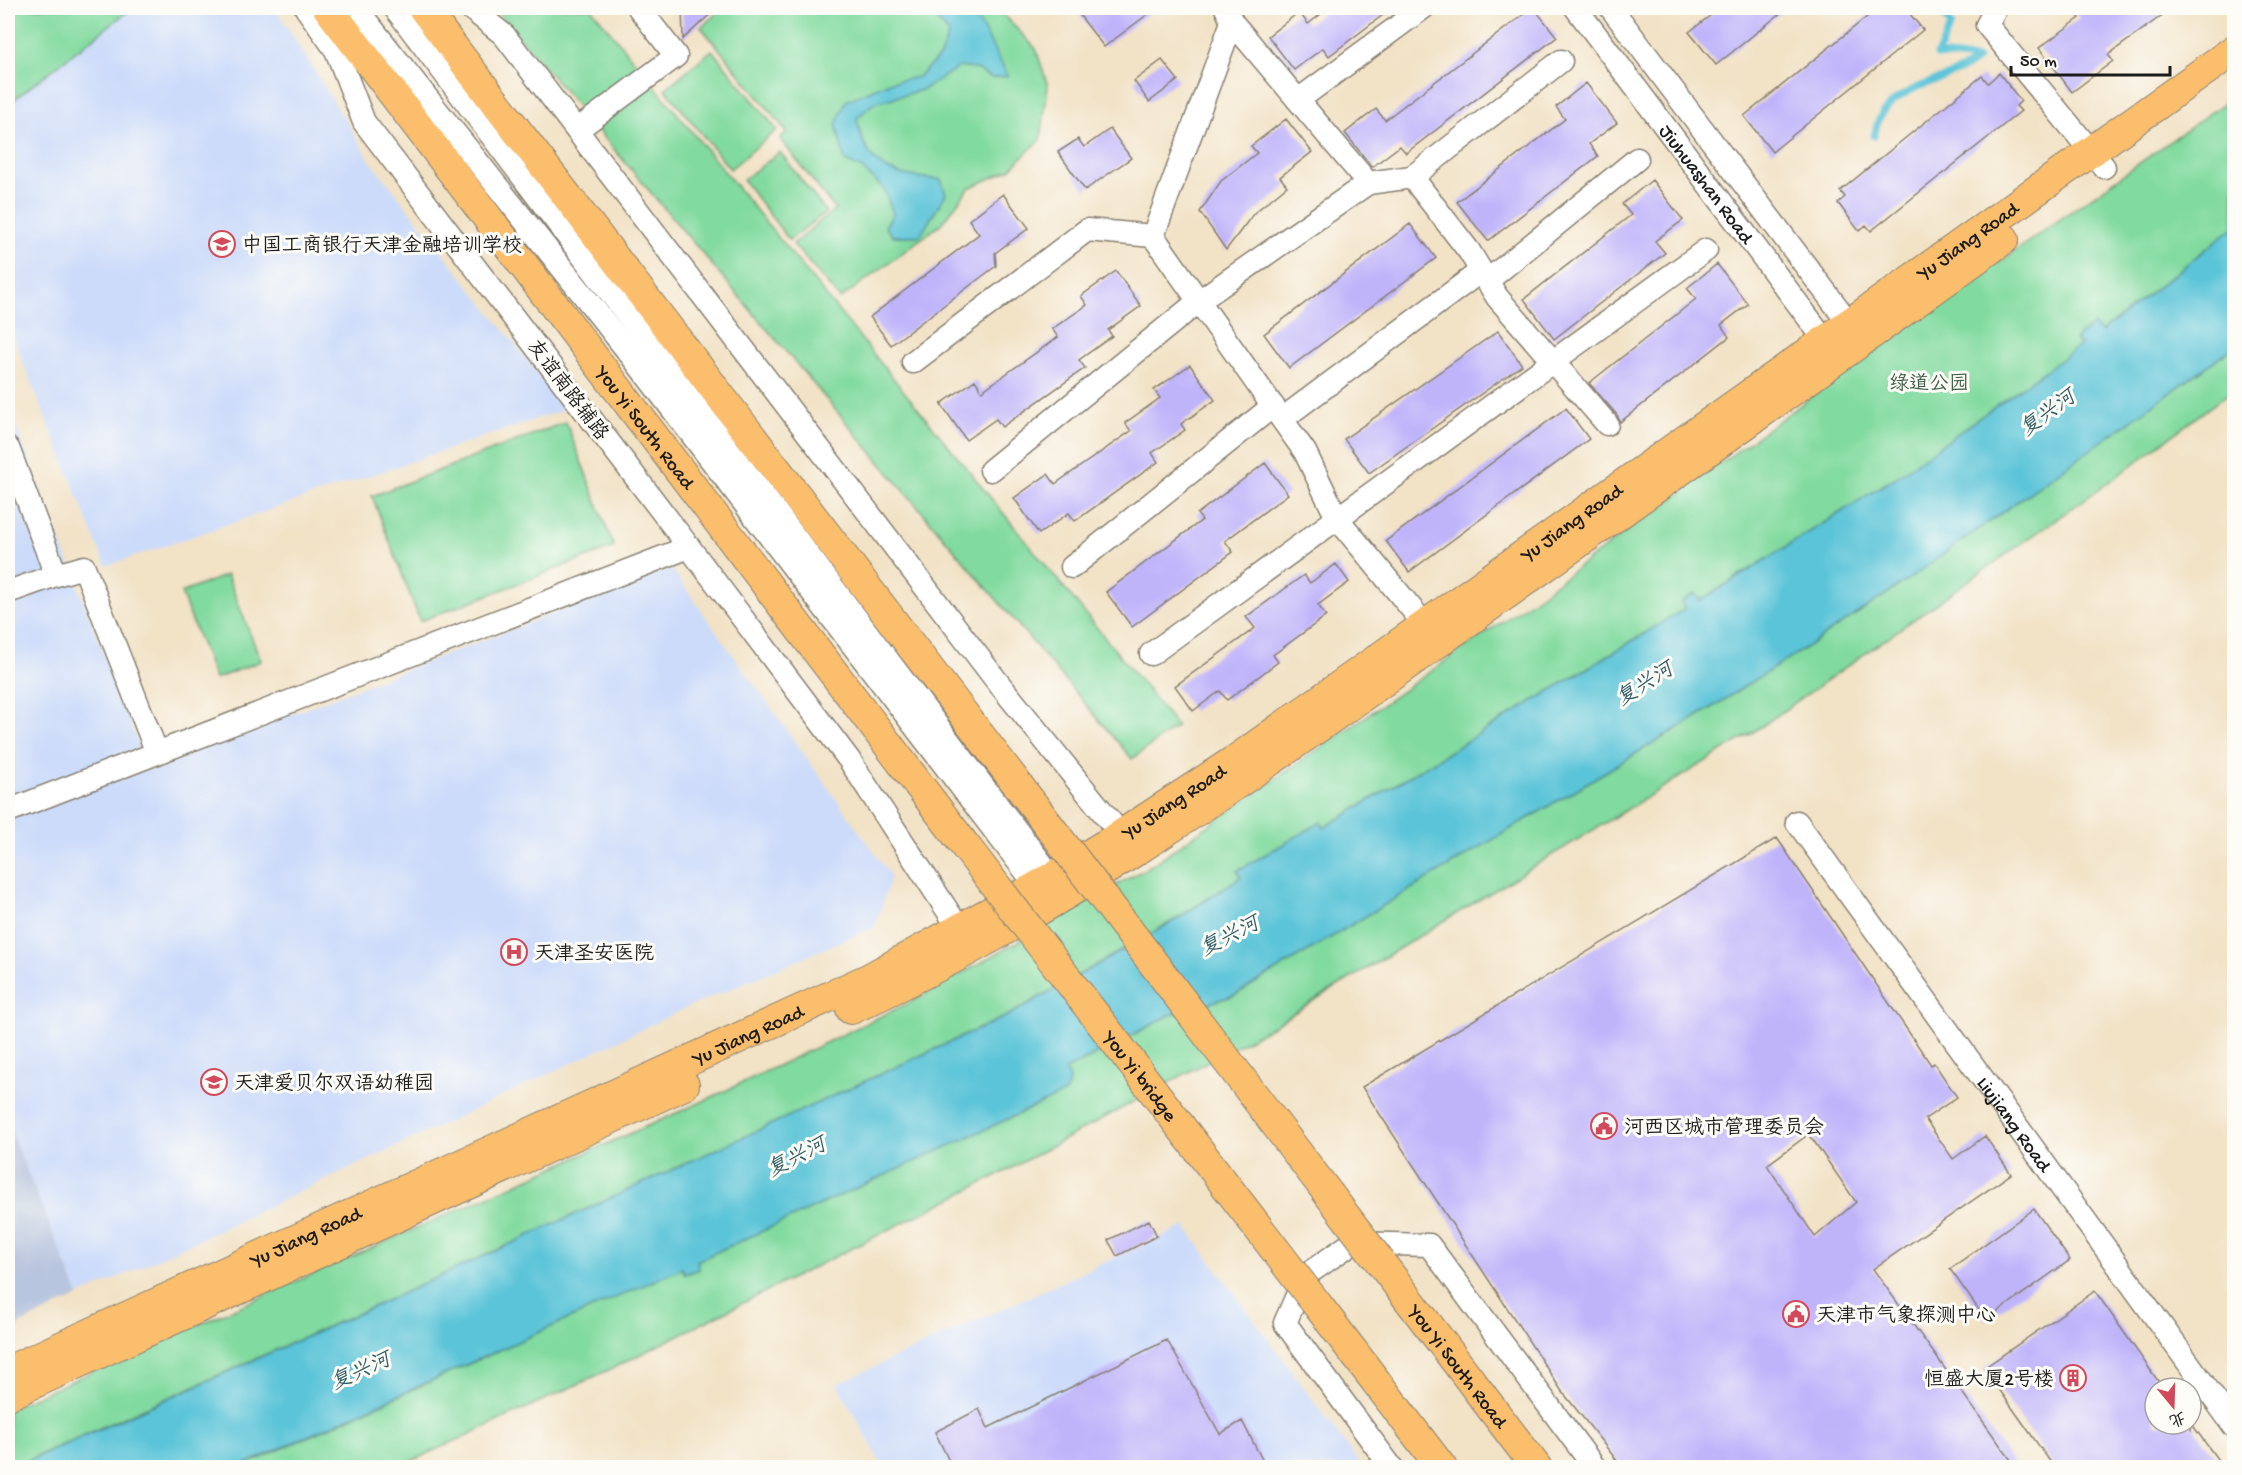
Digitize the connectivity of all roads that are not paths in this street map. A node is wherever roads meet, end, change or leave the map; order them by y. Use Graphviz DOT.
graph roads {
  1 [pos="306,8"];
  2 [pos="328,8"];
  3 [pos="356,8"];
  4 [pos="395,8"];
  5 [pos="423,8"];
  6 [pos="470,8"];
  7 [pos="639,8"];
  8 [pos="1423,8"];
  9 [pos="1576,8"];
  10 [pos="1611,8"];
  11 [pos="1996,8"];
  12 [pos="1229,15"];
  13 [pos="2235,50"];
  14 [pos="1562,61"];
  15 [pos="2235,75"];
  16 [pos="1298,100"];
  17 [pos="577,130"];
  18 [pos="1636,159"];
  19 [pos="2098,160"];
  20 [pos="1412,177"];
  21 [pos="1368,183"];
  22 [pos="1153,236"];
  23 [pos="1706,250"];
  24 [pos="1484,276"];
  25 [pos="1199,301"];
  26 [pos="1856,332"];
  27 [pos="1832,350"];
  28 [pos="913,362"];
  29 [pos="1554,362"];
  30 [pos="1277,412"];
  31 [pos="1607,424"];
  32 [pos="8,448"];
  33 [pos="991,470"];
  34 [pos="1337,518"];
  35 [pos="689,548"];
  36 [pos="1072,567"];
  37 [pos="56,575"];
  38 [pos="8,592"];
  39 [pos="1425,625"];
  40 [pos="1151,654"];
  41 [pos="157,753"];
  42 [pos="8,811"];
  43 [pos="1797,822"];
  44 [pos="1128,844"];
  45 [pos="966,847"];
  46 [pos="1052,890"];
  47 [pos="965,939"];
  48 [pos="8,1371"];
  49 [pos="8,1395"];
  50 [pos="2235,1426"];
  51 [pos="1392,1467"];
  52 [pos="1442,1467"];
  53 [pos="1537,1467"];
  54 [pos="1595,1467"];
  1 -- 35 [label="street, 友谊南路辅路"];
  2 -- 45 [label="main road, You Yi South Road"];
  3 -- 46 [label="street"];
  4 -- 46 [label="street"];
  5 -- 53 [label="main road, You Yi South Road, bridge"];
  6 -- 17 [label="street"];
  7 -- 17 [label="street"];
  8 -- 16 [label="street"];
  9 -- 27 [label="street, Jiuhuashan Road"];
  10 -- 26 [label="street, Jiuhuashan Road"];
  11 -- 19 [label="street"];
  12 -- 16 [label="street"];
  12 -- 22 [label="street"];
  13 -- 19 [label="main road, Yu Jiang Road"];
  14 -- 20 [label="street"];
  15 -- 19 [label="main road, Yu Jiang Road"];
  16 -- 21 [label="street"];
  17 -- 44 [label="street"];
  18 -- 24 [label="street"];
  19 -- 26 [label="main road, Yu Jiang Road"];
  20 -- 21 [label="street"];
  20 -- 24 [label="street"];
  21 -- 25 [label="street"];
  22 -- 25 [label="street"];
  22 -- 28 [label="street"];
  23 -- 29 [label="street"];
  24 -- 29 [label="street"];
  24 -- 30 [label="street"];
  25 -- 30 [label="street"];
  25 -- 33 [label="street"];
  26 -- 27 [label="main road, Yu Jiang Road"];
  27 -- 39 [label="main road, Yu Jiang Road"];
  27 -- 44 [label="main road, Yu Jiang Road"];
  29 -- 31 [label="street"];
  29 -- 34 [label="street"];
  30 -- 34 [label="street"];
  30 -- 36 [label="street"];
  32 -- 37 [label="street"];
  34 -- 39 [label="street"];
  34 -- 40 [label="street"];
  35 -- 41 [label="street"];
  35 -- 47 [label="street, 友谊南路辅路"];
  37 -- 38 [label="street"];
  37 -- 41 [label="street"];
  39 -- 44 [label="main road, Yu Jiang Road"];
  41 -- 42 [label="street"];
  43 -- 50 [label="street, Liujiang Road"];
  44 -- 46 [label="main road, Yu Jiang Road"];
  45 -- 52 [label="main road, You Yi bridge, bridge"];
  46 -- 47 [label="main road, Yu Jiang Road"];
  47 -- 48 [label="main road, Yu Jiang Road"];
  47 -- 49 [label="main road, Yu Jiang Road"];
  51 -- 54 [label="street"];
}
